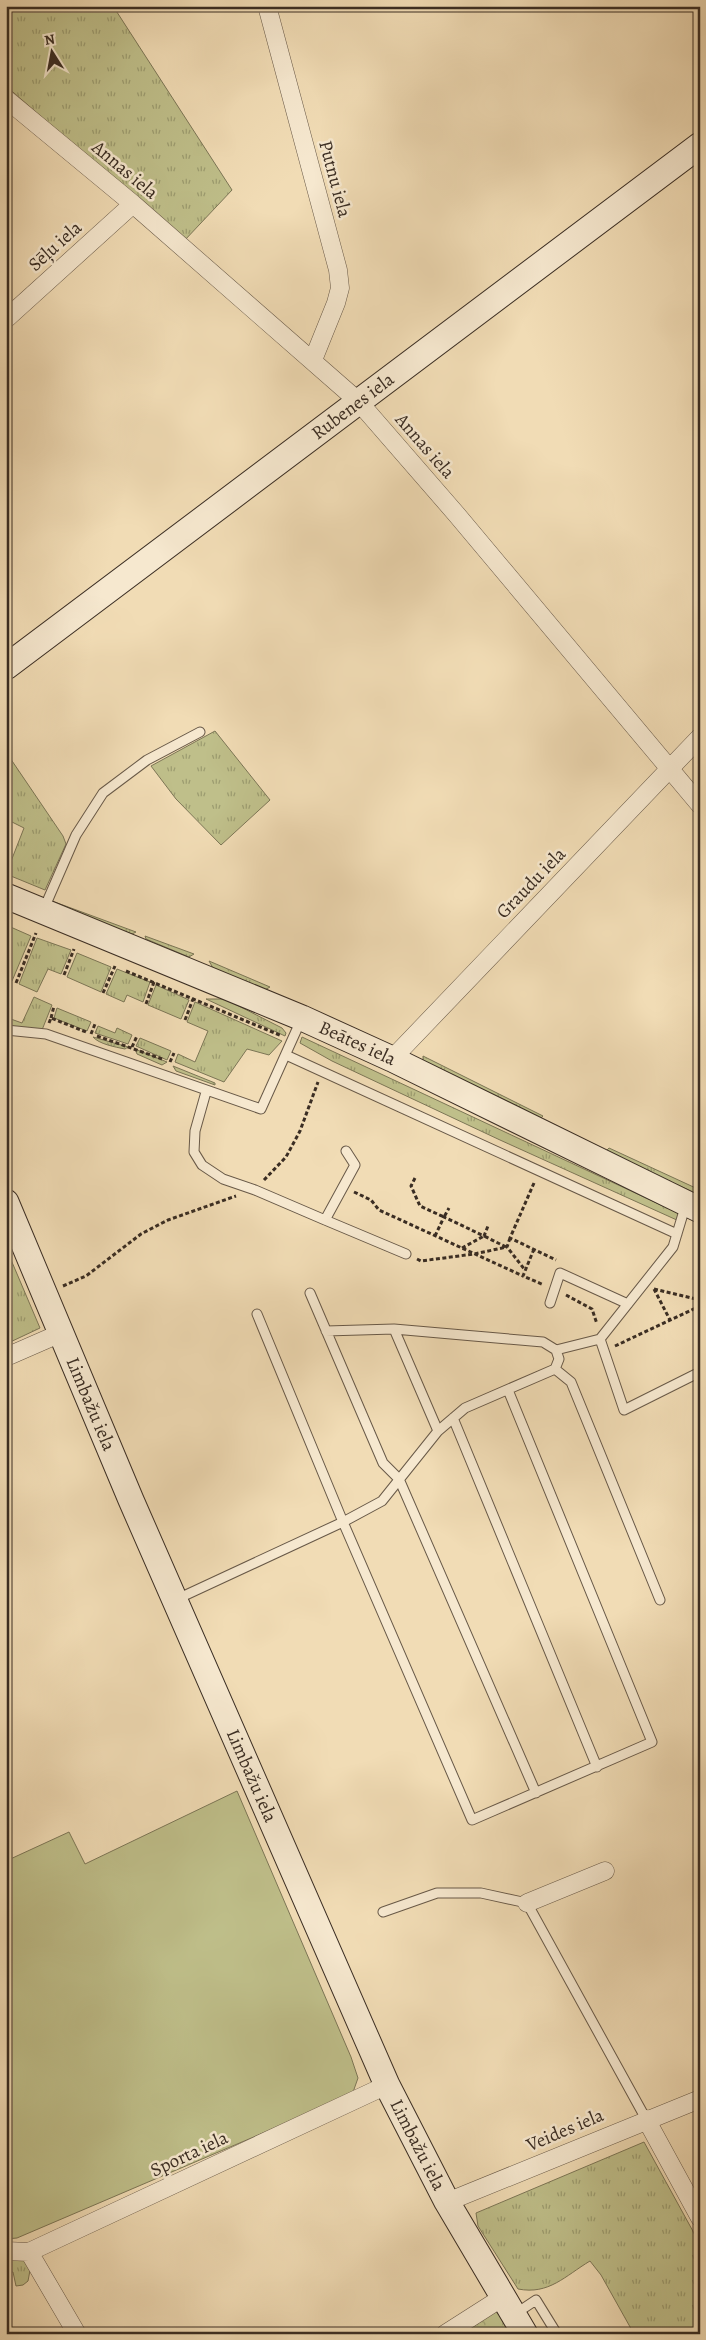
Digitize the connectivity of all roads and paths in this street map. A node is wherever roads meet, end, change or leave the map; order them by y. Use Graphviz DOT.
graph roads {
  1 [pos="267,6"];
  2 [pos="6,98"];
  3 [pos="700,145"];
  4 [pos="133,204"];
  5 [pos="6,319"];
  6 [pos="312,360"];
  7 [pos="358,402"];
  8 [pos="6,667"];
  9 [pos="200,732"];
  10 [pos="700,737"];
  11 [pos="669,770"];
  12 [pos="700,805"];
  13 [pos="6,896"];
  14 [pos="36,924"];
  15 [pos="44,936"];
  16 [pos="67,945"];
  17 [pos="74,949"];
  18 [pos="82,952"];
  19 [pos="107,962"];
  20 [pos="115,966"];
  21 [pos="64,976"];
  22 [pos="154,982"];
  23 [pos="16,983"];
  24 [pos="103,993"];
  25 [pos="193,999"];
  26 [pos="146,1004"];
  27 [pos="54,1006"];
  28 [pos="51,1018"];
  29 [pos="302,1018"];
  30 [pos="185,1020"];
  31 [pos="94,1024"];
  32 [pos="6,1030"];
  33 [pos="91,1034"];
  34 [pos="137,1036"];
  35 [pos="282,1036"];
  36 [pos="132,1047"];
  37 [pos="174,1053"];
  38 [pos="286,1055"];
  39 [pos="392,1059"];
  40 [pos="170,1062"];
  41 [pos="322,1072"];
  42 [pos="206,1092"];
  43 [pos="346,1151"];
  44 [pos="540,1171"];
  45 [pos="415,1178"];
  46 [pos="343,1187"];
  47 [pos="255,1190"];
  48 [pos="6,1202"];
  49 [pos="693,1207"];
  50 [pos="449,1208"];
  51 [pos="444,1217"];
  52 [pos="326,1220"];
  53 [pos="488,1226"];
  54 [pos="677,1234"];
  55 [pos="435,1236"];
  56 [pos="484,1236"];
  57 [pos="510,1238"];
  58 [pos="507,1247"];
  59 [pos="462,1248"];
  60 [pos="534,1250"];
  61 [pos="406,1254"];
  62 [pos="474,1254"];
  63 [pos="559,1262"];
  64 [pos="525,1270"];
  65 [pos="523,1276"];
  66 [pos="642,1286"];
  67 [pos="55,1289"];
  68 [pos="555,1289"];
  69 [pos="654,1289"];
  70 [pos="310,1293"];
  71 [pos="700,1300"];
  72 [pos="550,1303"];
  73 [pos="628,1304"];
  74 [pos="700,1306"];
  75 [pos="257,1314"];
  76 [pos="670,1320"];
  77 [pos="394,1329"];
  78 [pos="326,1331"];
  79 [pos="61,1333"];
  80 [pos="600,1339"];
  81 [pos="556,1350"];
  82 [pos="604,1351"];
  83 [pos="6,1357"];
  84 [pos="555,1369"];
  85 [pos="700,1372"];
  86 [pos="508,1390"];
  87 [pos="453,1418"];
  88 [pos="438,1430"];
  89 [pos="400,1479"];
  90 [pos="342,1522"];
  91 [pos="175,1600"];
  92 [pos="660,1600"];
  93 [pos="597,1767"];
  94 [pos="536,1793"];
  95 [pos="605,1872"];
  96 [pos="527,1903"];
  97 [pos="383,1912"];
  98 [pos="388,2085"];
  99 [pos="700,2099"];
  100 [pos="646,2119"];
  101 [pos="446,2202"];
  102 [pos="700,2218"];
  103 [pos="6,2251"];
  104 [pos="29,2252"];
  105 [pos="514,2315"];
  106 [pos="77,2334"];
  107 [pos="445,2334"];
  108 [pos="557,2334"];
  1 -- 6 [label="street, Putnu iela"];
  2 -- 4 [label="street, Annas iela"];
  3 -- 7 [label="main road, Rubenes iela"];
  4 -- 5 [label="street, Sēļu iela"];
  4 -- 6 [label="street, Annas iela"];
  6 -- 7 [label="street, Annas iela"];
  7 -- 8 [label="main road, Rubenes iela"];
  7 -- 11 [label="street, Annas iela"];
  9 -- 14 [label="lane"];
  10 -- 11 [label="street, Graudu iela"];
  11 -- 12 [label="street, Annas iela"];
  11 -- 39 [label="street, Graudu iela"];
  13 -- 14 [label="main road, Beātes iela"];
  14 -- 15 [label="path"];
  14 -- 23 [label="path"];
  14 -- 29 [label="main road, Beātes iela"];
  16 -- 17 [label="path"];
  17 -- 18 [label="path"];
  17 -- 21 [label="path"];
  19 -- 20 [label="path"];
  20 -- 22 [label="path"];
  20 -- 24 [label="path"];
  22 -- 25 [label="path"];
  22 -- 26 [label="path"];
  25 -- 30 [label="path"];
  25 -- 35 [label="path"];
  27 -- 28 [label="path"];
  29 -- 38 [label="lane"];
  29 -- 39 [label="main road, Beātes iela"];
  31 -- 33 [label="path"];
  32 -- 42 [label="lane"];
  34 -- 36 [label="path"];
  37 -- 40 [label="path"];
  38 -- 41 [label="lane"];
  38 -- 42 [label="lane"];
  39 -- 49 [label="main road, Beātes iela"];
  41 -- 44 [label="lane"];
  41 -- 47 [label="path"];
  42 -- 47 [label="lane"];
  43 -- 46 [label="lane"];
  44 -- 54 [label="lane"];
  44 -- 57 [label="path"];
  45 -- 51 [label="path"];
  46 -- 52 [label="lane"];
  46 -- 55 [label="path"];
  47 -- 52 [label="lane"];
  47 -- 67 [label="path"];
  48 -- 79 [label="main road, Limbažu iela"];
  49 -- 54 [label="lane"];
  50 -- 51 [label="path"];
  51 -- 55 [label="path"];
  51 -- 56 [label="path"];
  52 -- 61 [label="lane"];
  53 -- 56 [label="path"];
  54 -- 66 [label="lane"];
  55 -- 59 [label="path"];
  56 -- 58 [label="path"];
  56 -- 59 [label="path"];
  57 -- 58 [label="path"];
  57 -- 60 [label="path"];
  58 -- 62 [label="path"];
  58 -- 64 [label="path"];
  59 -- 62 [label="path"];
  60 -- 63 [label="path"];
  60 -- 64 [label="path"];
  61 -- 62 [label="path"];
  62 -- 65 [label="path"];
  64 -- 65 [label="path"];
  65 -- 68 [label="path"];
  66 -- 69 [label="path"];
  66 -- 73 [label="lane"];
  68 -- 72 [label="lane"];
  68 -- 73 [label="lane"];
  68 -- 80 [label="path"];
  69 -- 71 [label="path"];
  69 -- 76 [label="path"];
  70 -- 78 [label="lane"];
  73 -- 80 [label="lane"];
  74 -- 76 [label="path"];
  75 -- 90 [label="lane"];
  76 -- 82 [label="path"];
  77 -- 78 [label="lane"];
  77 -- 81 [label="lane"];
  77 -- 88 [label="lane"];
  78 -- 89 [label="lane"];
  79 -- 83 [label="street"];
  79 -- 91 [label="main road, Limbažu iela"];
  80 -- 81 [label="lane"];
  80 -- 82 [label="lane"];
  81 -- 84 [label="lane"];
  82 -- 85 [label="lane"];
  84 -- 86 [label="lane"];
  84 -- 92 [label="lane"];
  86 -- 87 [label="lane"];
  86 -- 93 [label="lane"];
  87 -- 88 [label="lane"];
  87 -- 93 [label="lane"];
  88 -- 89 [label="lane"];
  89 -- 90 [label="lane"];
  89 -- 94 [label="lane"];
  90 -- 91 [label="lane"];
  90 -- 94 [label="lane"];
  91 -- 98 [label="main road, Limbažu iela"];
  93 -- 94 [label="lane"];
  95 -- 96 [label="street"];
  96 -- 97 [label="lane"];
  96 -- 100 [label="lane"];
  98 -- 101 [label="main road, Limbažu iela"];
  98 -- 104 [label="street, Sporta iela"];
  99 -- 100 [label="street, Veides iela"];
  100 -- 101 [label="street, Veides iela"];
  100 -- 102 [label="street"];
  101 -- 105 [label="main road, Limbažu iela"];
  103 -- 104 [label="street, Sporta iela"];
  104 -- 106 [label="street"];
  105 -- 107 [label="street"];
  105 -- 108 [label="lane"];
}
